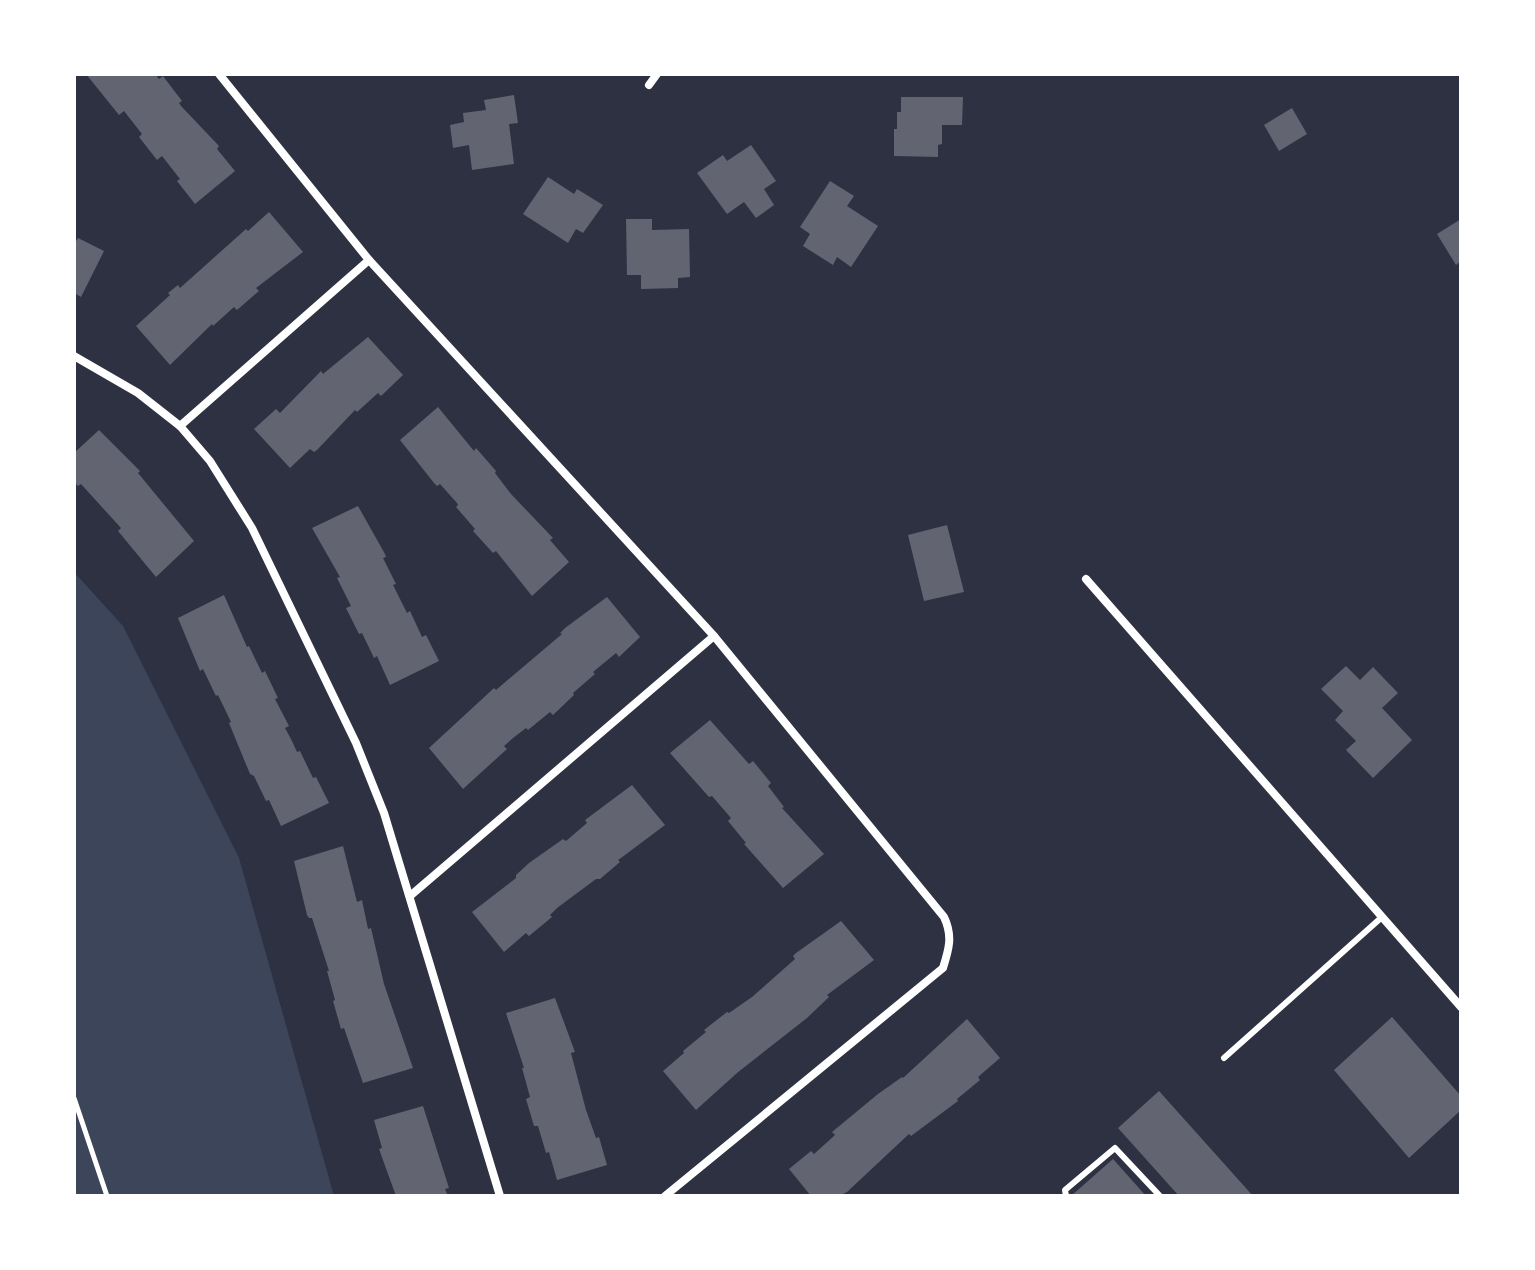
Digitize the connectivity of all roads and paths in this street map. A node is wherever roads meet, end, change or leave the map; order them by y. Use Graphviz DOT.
graph roads {
  1 [pos="219,74"];
  2 [pos="657,74"];
  3 [pos="649,85"];
  4 [pos="369,260"];
  5 [pos="74,356"];
  6 [pos="180,426"];
  7 [pos="1086,579"];
  8 [pos="714,636"];
  9 [pos="410,896"];
  10 [pos="1382,917"];
  11 [pos="1461,1007"];
  12 [pos="1224,1058"];
  13 [pos="74,1098"];
  14 [pos="107,1196"];
  15 [pos="500,1196"];
  16 [pos="665,1196"];
  17 [pos="1066,1196"];
  18 [pos="1160,1196"];
  1 -- 4 [label="street"];
  2 -- 3 [label="street"];
  4 -- 6 [label="street"];
  4 -- 8 [label="street"];
  5 -- 6 [label="street"];
  6 -- 9 [label="street"];
  7 -- 10 [label="street"];
  8 -- 9 [label="street"];
  8 -- 16 [label="street"];
  9 -- 15 [label="street"];
  10 -- 11 [label="street"];
  10 -- 12 [label="lane"];
  13 -- 14 [label="path"];
  17 -- 18 [label="lane"];
}
